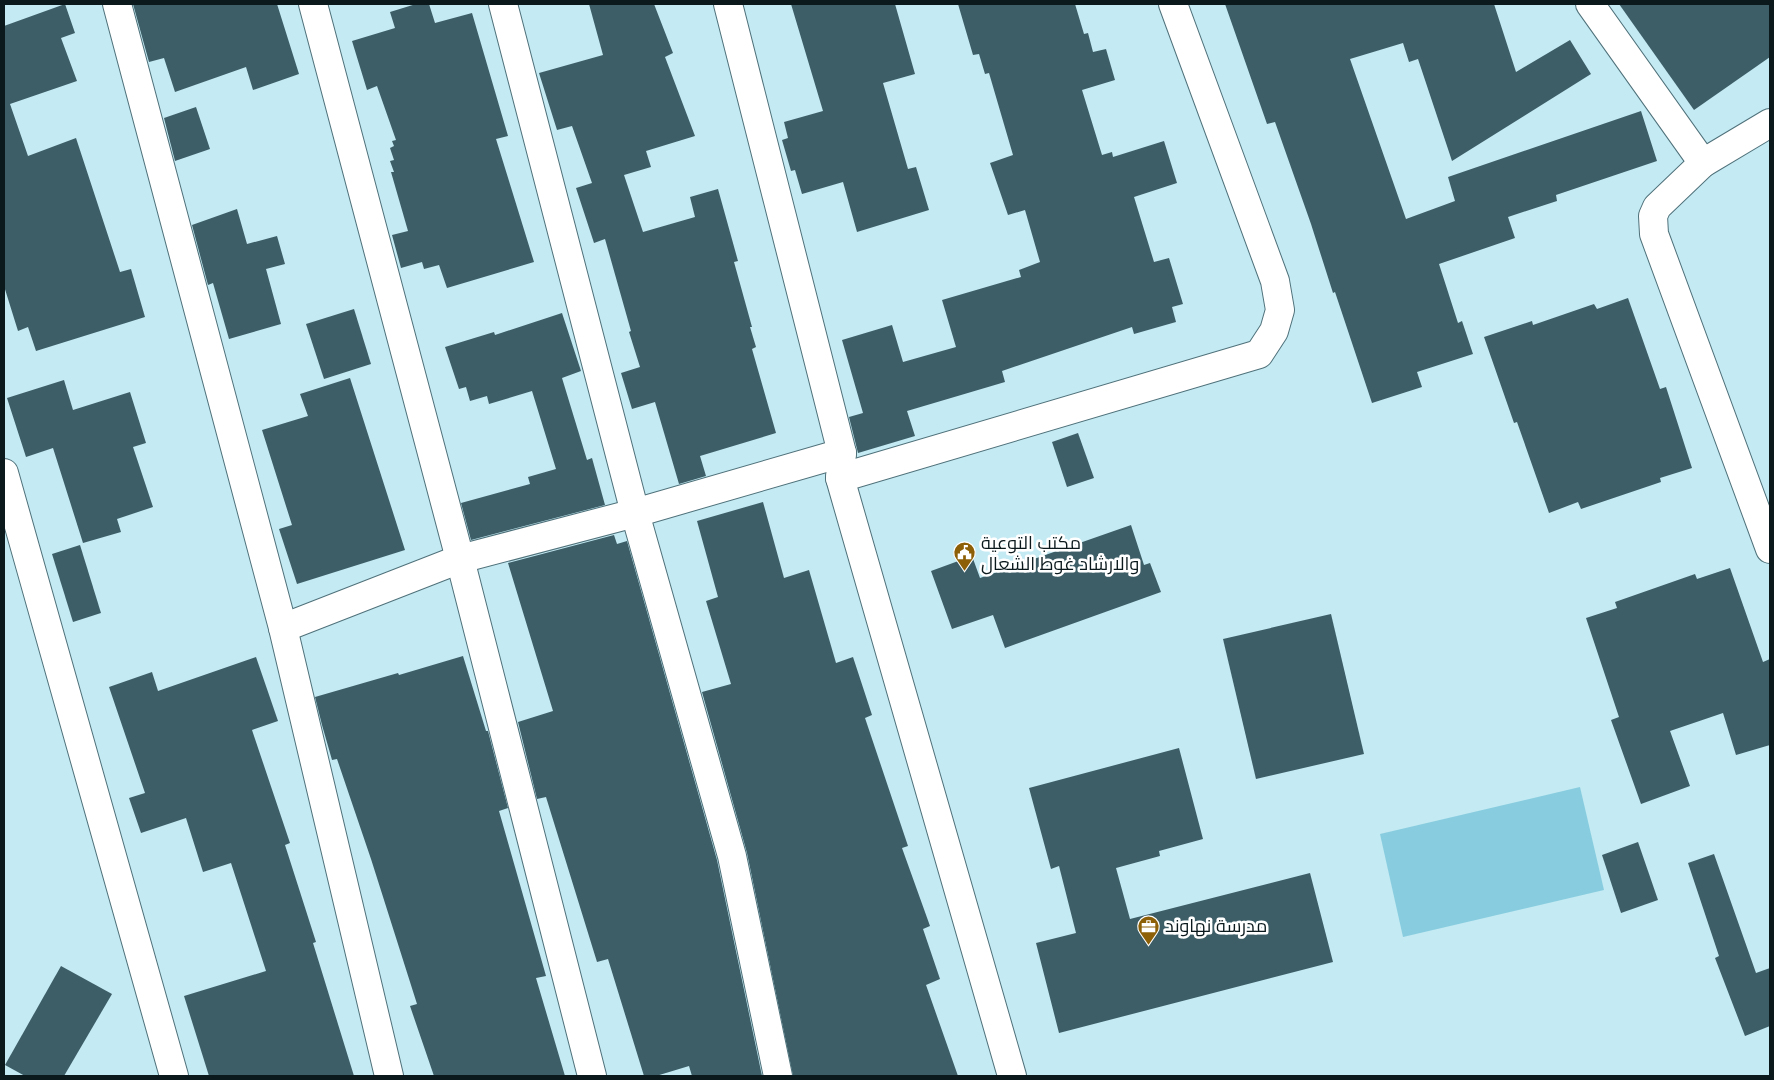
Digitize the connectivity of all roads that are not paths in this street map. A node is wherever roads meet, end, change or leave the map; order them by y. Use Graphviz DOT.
graph roads {
  1 [pos="118,4"];
  2 [pos="313,4"];
  3 [pos="503,4"];
  4 [pos="728,4"];
  5 [pos="1173,4"];
  6 [pos="1590,4"];
  7 [pos="1768,130"];
  8 [pos="1703,164"];
  9 [pos="841,465"];
  10 [pos="4,473"];
  11 [pos="634,513"];
  12 [pos="1770,549"];
  13 [pos="460,559"];
  14 [pos="283,628"];
  15 [pos="174,1076"];
  16 [pos="389,1076"];
  17 [pos="592,1076"];
  18 [pos="778,1076"];
  19 [pos="1012,1076"];
  1 -- 14 [label="street"];
  2 -- 13 [label="street"];
  3 -- 11 [label="street"];
  4 -- 9 [label="street"];
  5 -- 9 [label="street"];
  6 -- 8 [label="street"];
  7 -- 8 [label="street"];
  8 -- 12 [label="street"];
  9 -- 11 [label="street"];
  9 -- 19 [label="street"];
  10 -- 15 [label="street"];
  11 -- 13 [label="street"];
  11 -- 18 [label="street"];
  13 -- 14 [label="street"];
  13 -- 17 [label="street"];
  14 -- 16 [label="street"];
}
